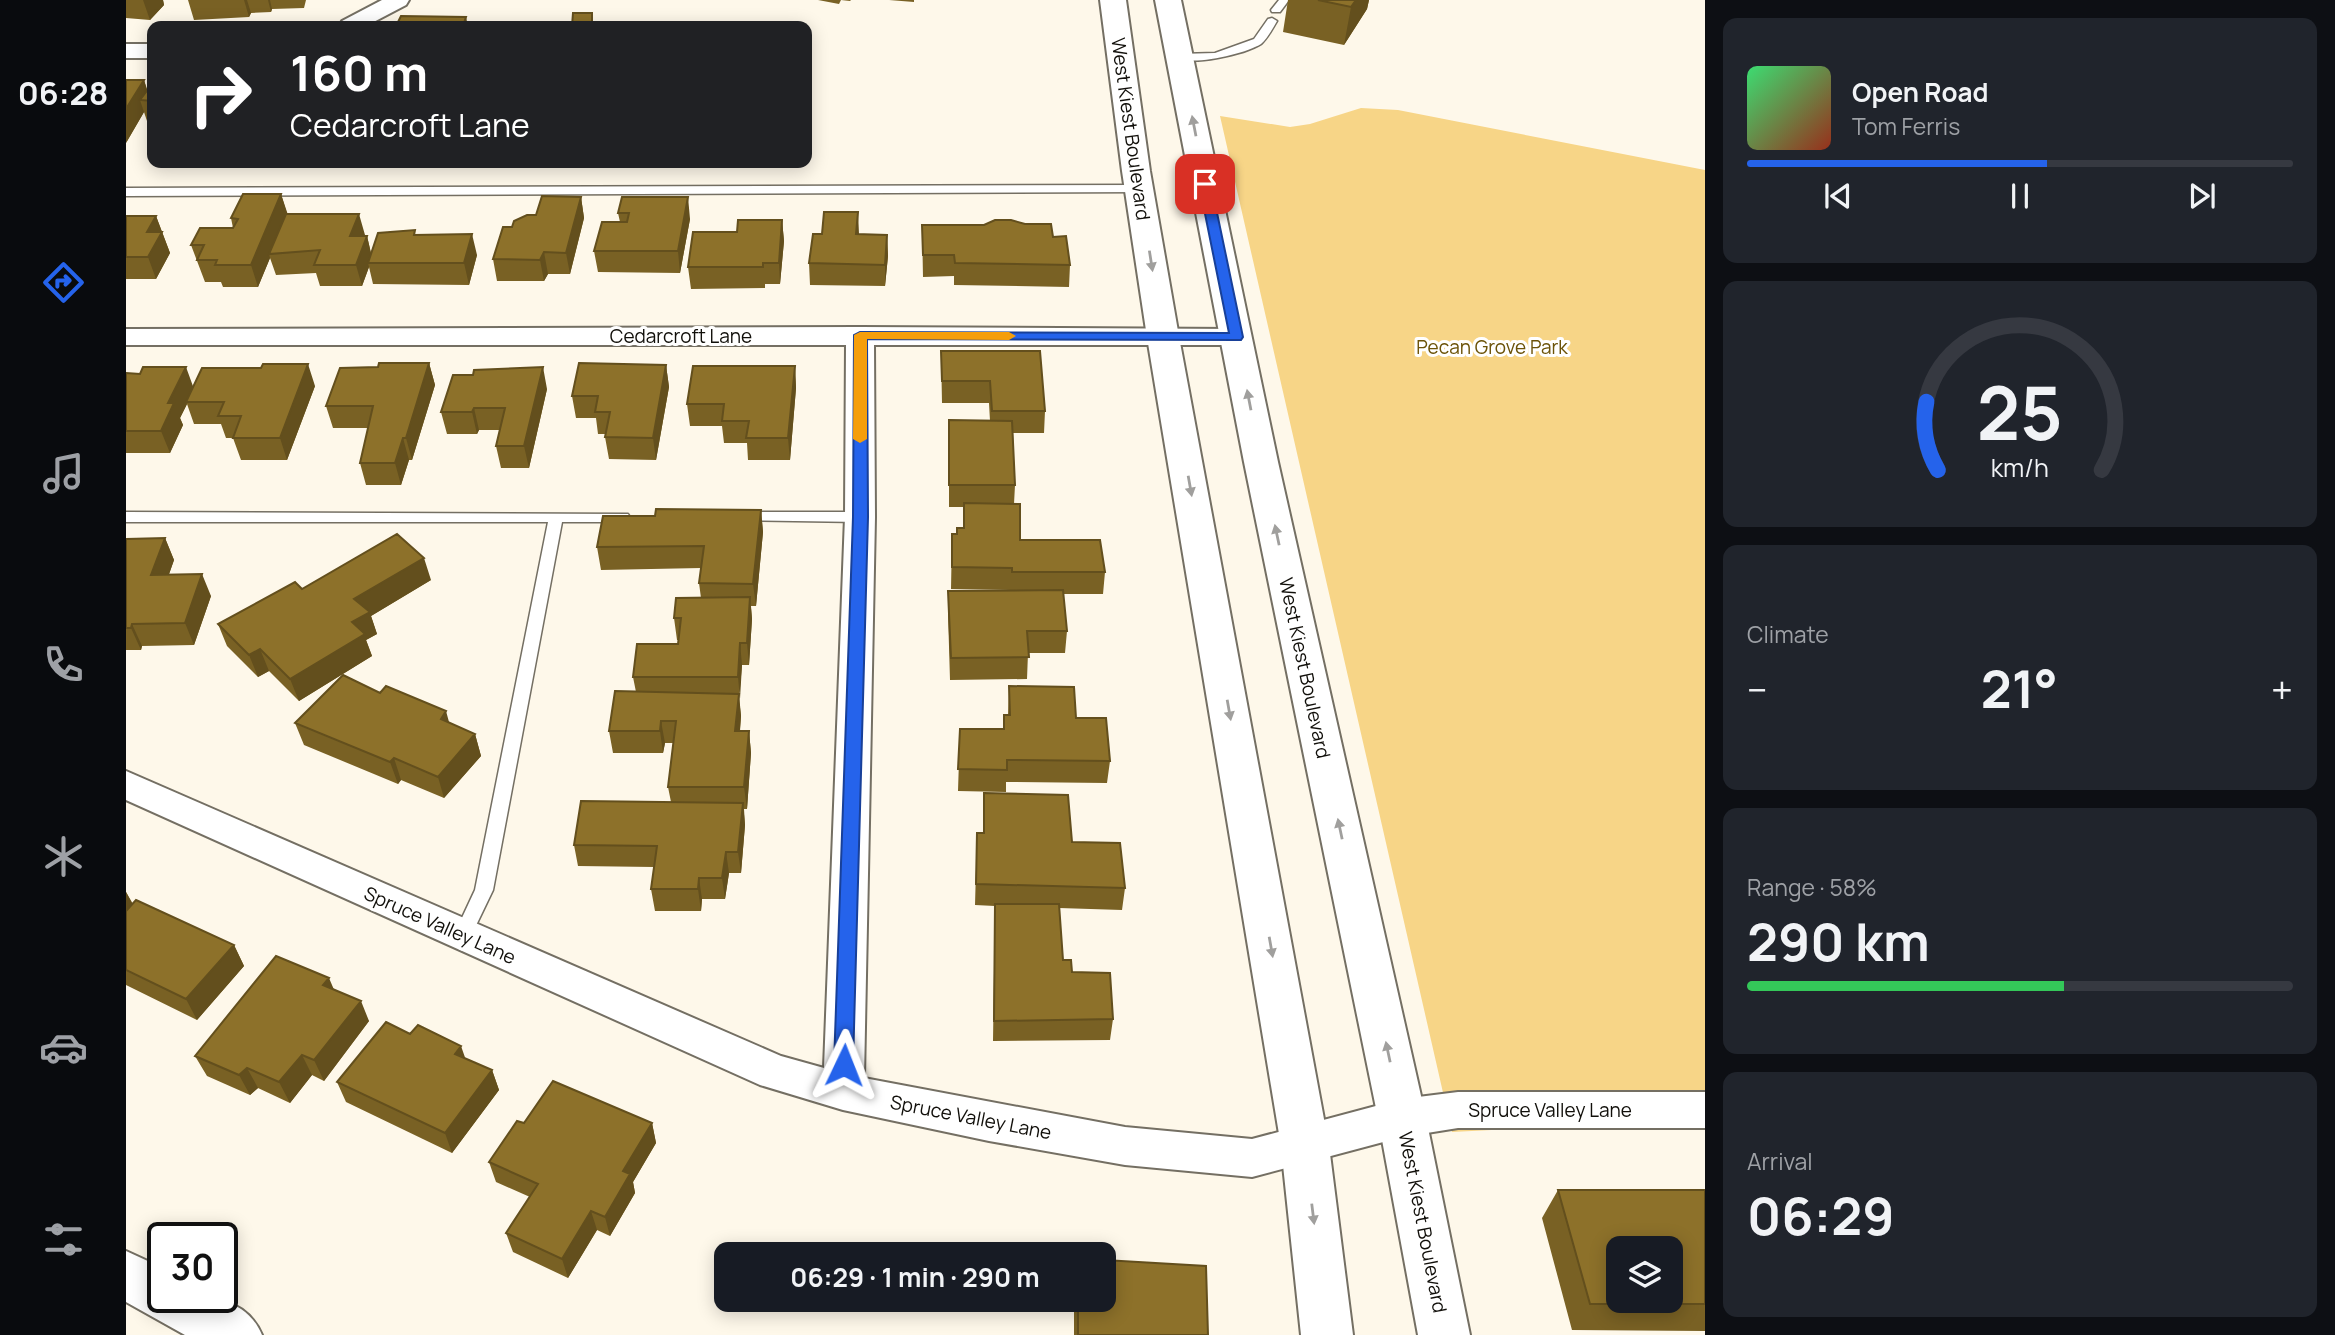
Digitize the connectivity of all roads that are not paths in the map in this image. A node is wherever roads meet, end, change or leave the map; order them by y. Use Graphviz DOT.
graph roads {
  1 [pos="398,0"];
  2 [pos="1113,0"];
  3 [pos="1168,0"];
  4 [pos="1284,0"];
  5 [pos="359,21"];
  6 [pos="126,51"];
  7 [pos="147,51"];
  8 [pos="1180,57"];
  9 [pos="1139,189"];
  10 [pos="126,192"];
  11 [pos="860,335"];
  12 [pos="126,337"];
  13 [pos="1163,337"];
  14 [pos="1236,337"];
  15 [pos="126,517"];
  16 [pos="556,517"];
  17 [pos="639,517"];
  18 [pos="722,517"];
  19 [pos="860,517"];
  20 [pos="126,785"];
  21 [pos="463,935"];
  22 [pos="843,1092"];
  23 [pos="1705,1110"];
  24 [pos="1402,1118"];
  25 [pos="1305,1146"];
  26 [pos="126,1275"];
  27 [pos="147,1287"];
  28 [pos="195,1313"];
  29 [pos="236,1335"];
  30 [pos="1327,1335"];
  31 [pos="1444,1335"];
  1 -- 5 [label="street"];
  2 -- 9 [label="main road, West Kiest Boulevard"];
  3 -- 8 [label="main road, West Kiest Boulevard"];
  4 -- 8 [label="lane"];
  6 -- 7 [label="street"];
  14 -- 8 [label="main road, West Kiest Boulevard, one-way"];
  9 -- 10 [label="lane"];
  9 -- 13 [label="main road, West Kiest Boulevard, one-way"];
  11 -- 12 [label="street, Cedarcroft Lane"];
  11 -- 13 [label="street, Cedarcroft Lane"];
  11 -- 19 [label="street"];
  13 -- 14 [label="street, Cedarcroft Lane"];
  13 -- 25 [label="main road, West Kiest Boulevard, one-way"];
  24 -- 14 [label="main road, West Kiest Boulevard, one-way"];
  15 -- 16 [label="lane"];
  16 -- 17 [label="lane"];
  16 -- 21 [label="lane"];
  18 -- 19 [label="lane"];
  19 -- 22 [label="street"];
  20 -- 21 [label="street, Spruce Valley Lane"];
  21 -- 22 [label="street, Spruce Valley Lane"];
  22 -- 25 [label="street, Spruce Valley Lane"];
  23 -- 24 [label="street, Spruce Valley Lane"];
  24 -- 25 [label="street, Spruce Valley Lane"];
  24 -- 31 [label="main road, West Kiest Boulevard"];
  25 -- 30 [label="main road, West Kiest Boulevard, one-way"];
  26 -- 27 [label="main road"];
  28 -- 29 [label="main road"];
}
